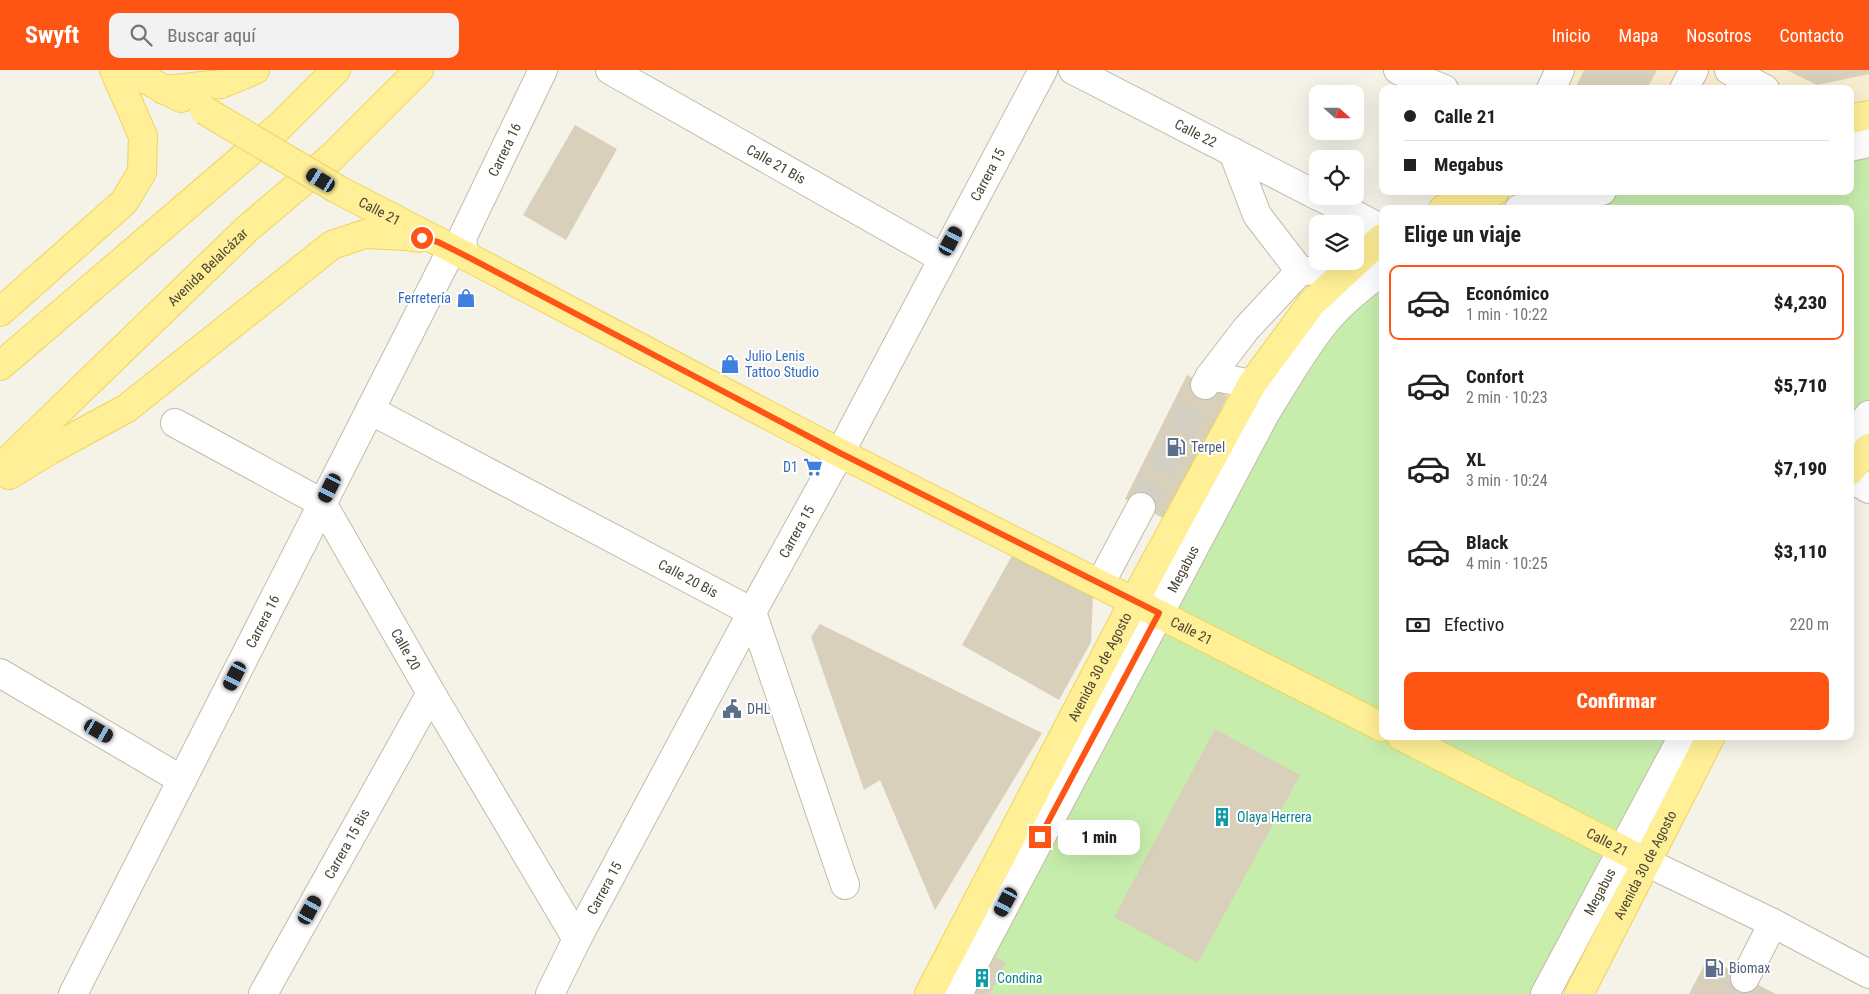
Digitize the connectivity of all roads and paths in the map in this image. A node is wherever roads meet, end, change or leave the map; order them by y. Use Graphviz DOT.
graph roads {
  1 [pos="114,70"];
  2 [pos="128,70"];
  3 [pos="255,70"];
  4 [pos="336,70"];
  5 [pos="419,70"];
  6 [pos="544,70"];
  7 [pos="610,70"];
  8 [pos="1042,70"];
  9 [pos="1073,70"];
  10 [pos="1398,70"];
  11 [pos="1560,70"];
  12 [pos="1694,70"];
  13 [pos="1729,70"];
  14 [pos="1434,85"];
  15 [pos="1553,85"];
  16 [pos="1686,85"];
  17 [pos="1758,85"];
  18 [pos="164,90"];
  19 [pos="1869,115"];
  20 [pos="1854,118"];
  21 [pos="1869,143"];
  22 [pos="1854,145"];
  23 [pos="1233,152"];
  24 [pos="1309,191"];
  25 [pos="1484,195"];
  26 [pos="1581,195"];
  27 [pos="1335,205"];
  28 [pos="1455,205"];
  29 [pos="1532,205"];
  30 [pos="1379,227"];
  31 [pos="1379,241"];
  32 [pos="456,244"];
  33 [pos="1364,255"];
  34 [pos="942,258"];
  35 [pos="1348,270"];
  36 [pos="1300,271"];
  37 [pos="1379,273"];
  38 [pos="0,312"];
  39 [pos="0,366"];
  40 [pos="1252,384"];
  41 [pos="370,410"];
  42 [pos="1869,415"];
  43 [pos="175,423"];
  44 [pos="1854,433"];
  45 [pos="1869,448"];
  46 [pos="840,453"];
  47 [pos="1854,466"];
  48 [pos="0,468"];
  49 [pos="1854,480"];
  50 [pos="0,481"];
  51 [pos="1869,489"];
  52 [pos="322,503"];
  53 [pos="1141,507"];
  54 [pos="1100,584"];
  55 [pos="1134,601"];
  56 [pos="752,612"];
  57 [pos="1159,613"];
  58 [pos="0,673"];
  59 [pos="431,693"];
  60 [pos="1379,725"];
  61 [pos="1408,740"];
  62 [pos="1681,740"];
  63 [pos="1708,740"];
  64 [pos="182,780"];
  65 [pos="1634,856"];
  66 [pos="845,885"];
  67 [pos="1773,923"];
  68 [pos="577,939"];
  69 [pos="1869,974"];
  70 [pos="1745,978"];
  71 [pos="73,994"];
  72 [pos="263,994"];
  73 [pos="550,994"];
  74 [pos="929,994"];
  75 [pos="958,994"];
  76 [pos="1545,994"];
  77 [pos="1579,994"];
  1 -- 38 [label="main road"];
  2 -- 18 [label="main road, Calle 21"];
  3 -- 18 [label="main road"];
  4 -- 39 [label="main road"];
  5 -- 48 [label="main road, Avenida Belalcázar"];
  6 -- 32 [label="street, Carrera 16"];
  7 -- 34 [label="street, Calle 21 Bis"];
  8 -- 34 [label="street, Carrera 15"];
  9 -- 23 [label="street, Calle 22"];
  10 -- 14 [label="street"];
  11 -- 15 [label="street"];
  12 -- 16 [label="street"];
  13 -- 17 [label="street"];
  18 -- 32 [label="main road, Calle 21, bridge"];
  19 -- 20 [label="main road"];
  21 -- 22 [label="street"];
  23 -- 24 [label="street, Calle 22"];
  23 -- 36 [label="street"];
  25 -- 28 [label="main road"];
  26 -- 29 [label="street"];
  27 -- 30 [label="street, Calle 22"];
  31 -- 33 [label="main road, Avenida 30 de Agosto"];
  32 -- 41 [label="street, Carrera 16"];
  32 -- 46 [label="main road, Calle 21"];
  32 -- 50 [label="main road"];
  34 -- 46 [label="street, Carrera 15"];
  35 -- 36 [label="street"];
  35 -- 40 [label="main road, Avenida 30 de Agosto"];
  36 -- 40 [label="street"];
  37 -- 57 [label="street, Megabus"];
  40 -- 55 [label="main road, Avenida 30 de Agosto"];
  41 -- 52 [label="street, Carrera 16"];
  41 -- 56 [label="street, Calle 20 Bis"];
  42 -- 44 [label="street"];
  43 -- 52 [label="street"];
  45 -- 47 [label="main road"];
  46 -- 54 [label="main road, Calle 21"];
  46 -- 56 [label="street, Carrera 15"];
  49 -- 51 [label="street"];
  52 -- 59 [label="street, Calle 20"];
  52 -- 64 [label="street, Carrera 16"];
  53 -- 54 [label="street"];
  54 -- 55 [label="main road, Calle 21"];
  55 -- 57 [label="main road, Calle 21"];
  55 -- 74 [label="main road, Avenida 30 de Agosto"];
  56 -- 66 [label="street"];
  56 -- 68 [label="street, Carrera 15"];
  57 -- 60 [label="main road, Calle 21"];
  57 -- 75 [label="street, Megabus"];
  58 -- 64 [label="street"];
  59 -- 68 [label="street, Calle 20"];
  59 -- 72 [label="street, Carrera 15 Bis"];
  61 -- 65 [label="main road, Calle 21"];
  62 -- 65 [label="street, Megabus"];
  63 -- 65 [label="main road, Avenida 30 de Agosto"];
  64 -- 71 [label="street, Carrera 16"];
  65 -- 67 [label="street, Calle 21"];
  65 -- 76 [label="street, Megabus"];
  65 -- 77 [label="main road, Avenida 30 de Agosto"];
  67 -- 69 [label="street, Calle 21"];
  67 -- 70 [label="street"];
  68 -- 73 [label="street, Carrera 15"];
}
